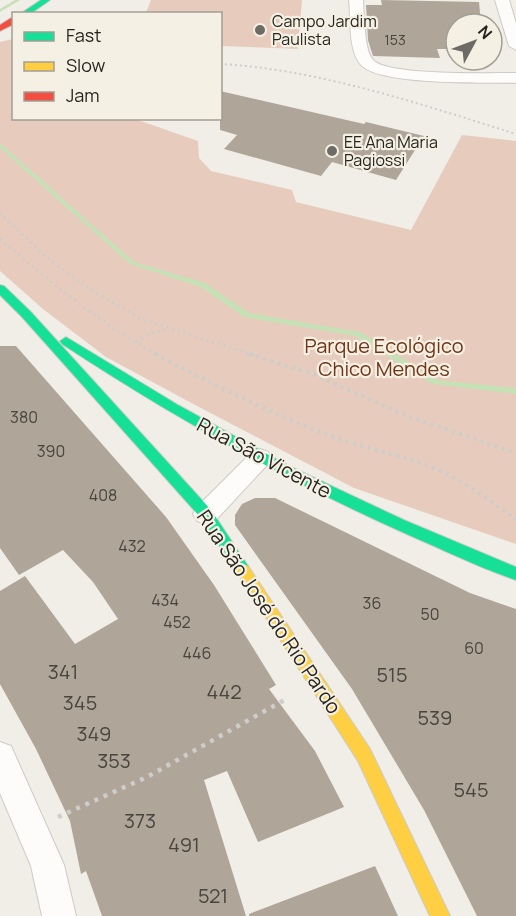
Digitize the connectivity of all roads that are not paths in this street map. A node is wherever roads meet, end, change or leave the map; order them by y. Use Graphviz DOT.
graph roads {
  1 [pos="356,0"];
  2 [pos="501,0"];
  3 [pos="516,46"];
  4 [pos="516,78"];
  5 [pos="0,289"];
  6 [pos="27,314"];
  7 [pos="9,322"];
  8 [pos="260,458"];
  9 [pos="206,514"];
  10 [pos="516,574"];
  11 [pos="0,757"];
  12 [pos="59,916"];
  13 [pos="440,916"];
  1 -- 4 [label="street"];
  2 -- 3 [label="street"];
  5 -- 6 [label="street, Rua São José do Rio Pardo"];
  6 -- 7 [label="street"];
  6 -- 8 [label="street, Rua São Vicente"];
  6 -- 9 [label="street, Rua São José do Rio Pardo"];
  8 -- 9 [label="street"];
  8 -- 10 [label="street, Rua São Vicente"];
  9 -- 13 [label="street, Rua São José do Rio Pardo"];
  11 -- 12 [label="street"];
}
